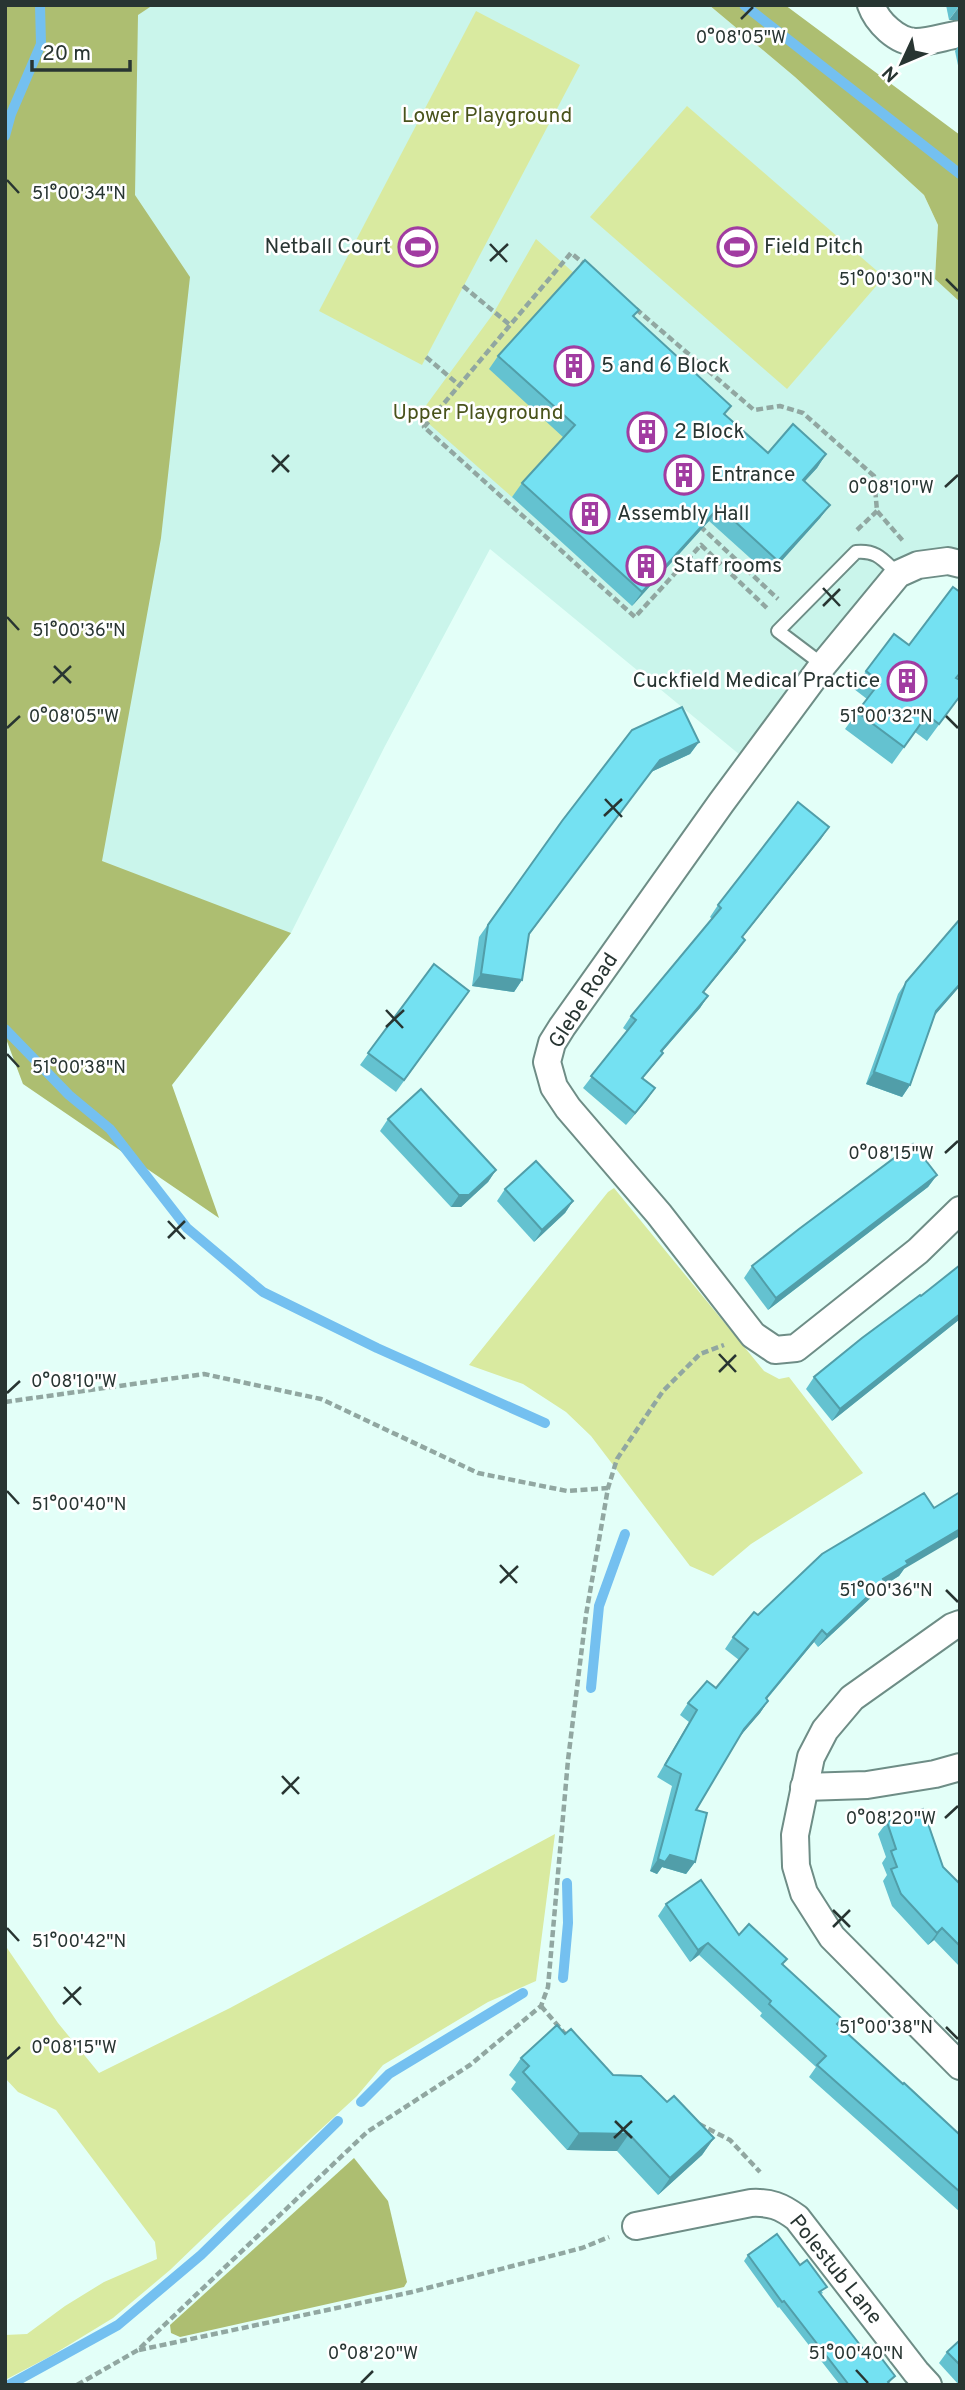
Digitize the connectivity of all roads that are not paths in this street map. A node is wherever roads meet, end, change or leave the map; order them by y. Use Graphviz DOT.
graph roads {
  1 [pos="871,5"];
  2 [pos="960,34"];
  3 [pos="960,564"];
  4 [pos="908,570"];
  5 [pos="824,665"];
  6 [pos="960,1210"];
  7 [pos="960,1624"];
  8 [pos="960,1767"];
  9 [pos="804,1787"];
  10 [pos="960,2066"];
  11 [pos="636,2226"];
  12 [pos="928,2385"];
  1 -- 2 [label="street"];
  3 -- 4 [label="street"];
  4 -- 5 [label="street, Glebe Road"];
  4 -- 5 [label="lane"];
  5 -- 6 [label="street, Glebe Road"];
  7 -- 9 [label="street"];
  8 -- 9 [label="street"];
  9 -- 10 [label="street"];
  11 -- 12 [label="street, Polestub Lane"];
}
